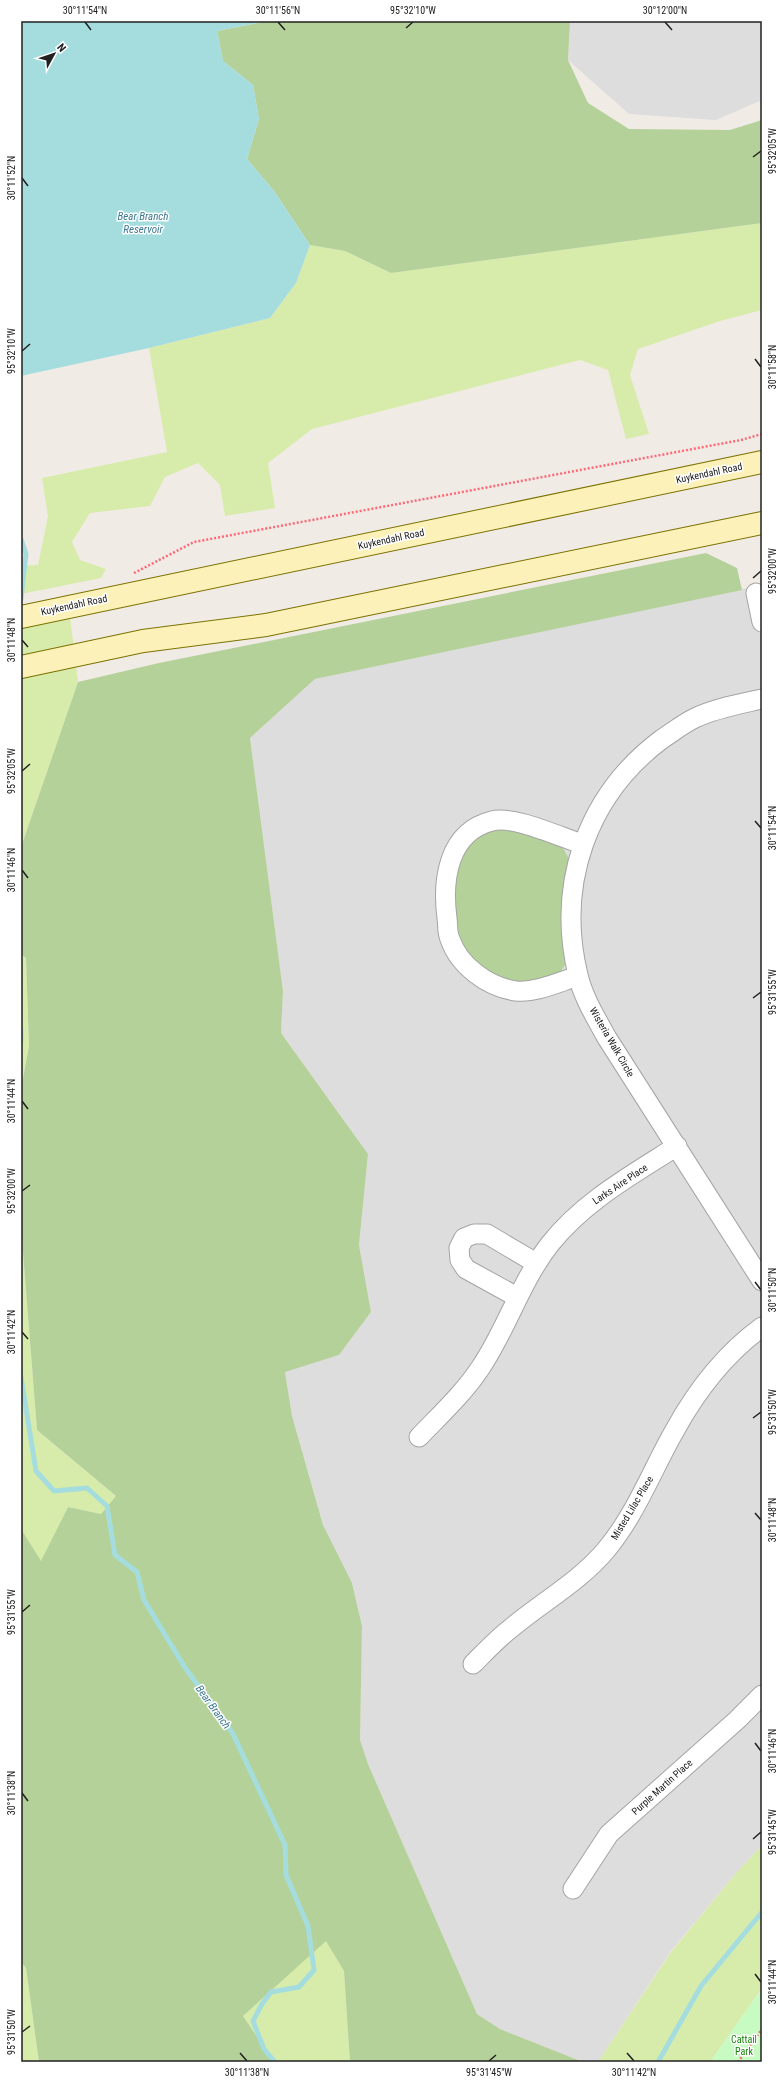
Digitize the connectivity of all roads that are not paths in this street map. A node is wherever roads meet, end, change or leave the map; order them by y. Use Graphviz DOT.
graph roads {
  1 [pos="762,462"];
  2 [pos="762,523"];
  3 [pos="756,594"];
  4 [pos="21,616"];
  5 [pos="762,622"];
  6 [pos="21,667"];
  7 [pos="762,699"];
  8 [pos="582,844"];
  9 [pos="578,976"];
  10 [pos="677,1146"];
  11 [pos="536,1263"];
  12 [pos="762,1281"];
  13 [pos="518,1297"];
  14 [pos="762,1327"];
  15 [pos="419,1437"];
  16 [pos="473,1664"];
  17 [pos="762,1695"];
  18 [pos="573,1889"];
  1 -- 4 [label="main road, Kuykendahl Road"];
  2 -- 6 [label="main road"];
  3 -- 5 [label="street"];
  7 -- 8 [label="street, Wisteria Walk Circle"];
  8 -- 9 [label="street, Wisteria Walk Circle"];
  8 -- 9 [label="street"];
  9 -- 10 [label="street, Wisteria Walk Circle"];
  10 -- 11 [label="street, Larks Aire Place"];
  10 -- 12 [label="street, Wisteria Walk Circle"];
  11 -- 13 [label="street, Larks Aire Place"];
  11 -- 13 [label="street"];
  13 -- 15 [label="street, Larks Aire Place"];
  14 -- 16 [label="street, Misted Lilac Place"];
  17 -- 18 [label="street, Purple Martin Place"];
}
